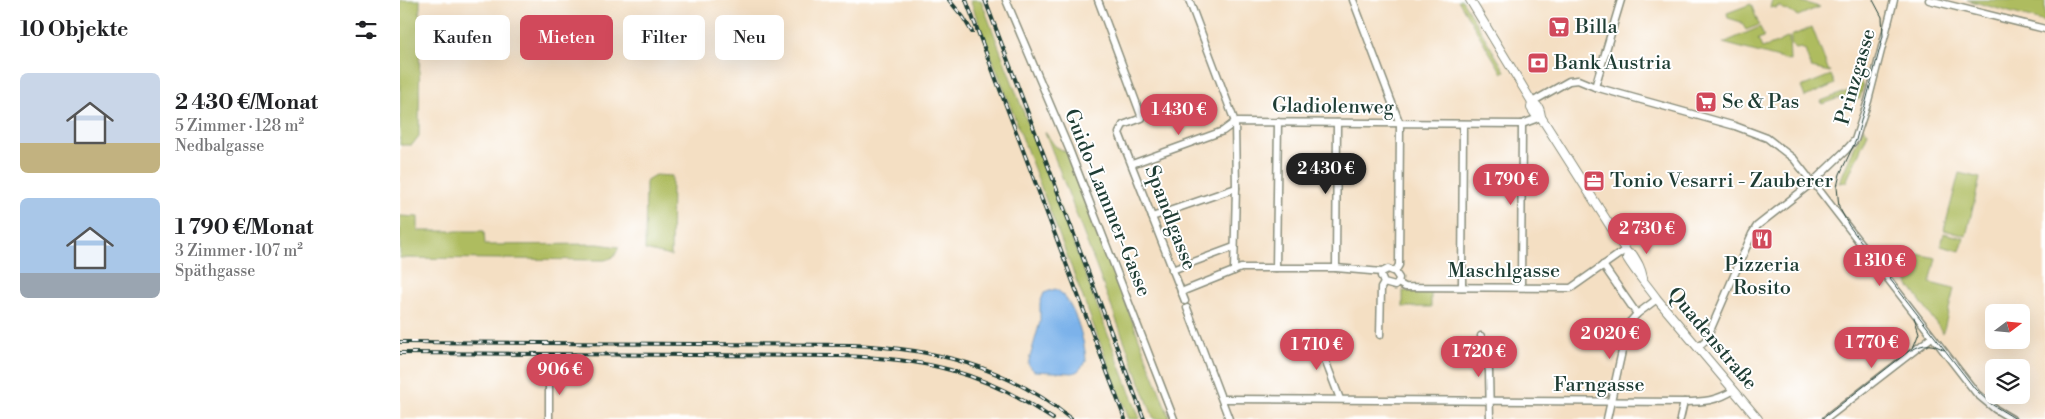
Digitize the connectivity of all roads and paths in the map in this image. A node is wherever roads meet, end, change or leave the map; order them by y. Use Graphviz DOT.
graph roads {
  1 [pos="1006,0"];
  2 [pos="1098,0"];
  3 [pos="1190,0"];
  4 [pos="1353,0"];
  5 [pos="1470,0"];
  6 [pos="1621,0"];
  7 [pos="1894,0"];
  8 [pos="1929,0"];
  9 [pos="2045,30"];
  10 [pos="1595,87"];
  11 [pos="1532,102"];
  12 [pos="1541,117"];
  13 [pos="1235,122"];
  14 [pos="1278,122"];
  15 [pos="1337,123"];
  16 [pos="1400,124"];
  17 [pos="1462,124"];
  18 [pos="1522,124"];
  19 [pos="1132,164"];
  20 [pos="1808,177"];
  21 [pos="1817,178"];
  22 [pos="1808,186"];
  23 [pos="1816,186"];
  24 [pos="1236,188"];
  25 [pos="1152,218"];
  26 [pos="1234,247"];
  27 [pos="1626,252"];
  28 [pos="1603,265"];
  29 [pos="1276,268"];
  30 [pos="1336,268"];
  31 [pos="1172,270"];
  32 [pos="1234,271"];
  33 [pos="1382,272"];
  34 [pos="1395,272"];
  35 [pos="1384,283"];
  36 [pos="1398,283"];
  37 [pos="1462,287"];
  38 [pos="1520,287"];
  39 [pos="1181,292"];
  40 [pos="1657,299"];
  41 [pos="1184,301"];
  42 [pos="1187,308"];
  43 [pos="1636,314"];
  44 [pos="1315,334"];
  45 [pos="1380,335"];
  46 [pos="1481,336"];
  47 [pos="1932,336"];
  48 [pos="1698,347"];
  49 [pos="549,374"];
  50 [pos="1734,390"];
  51 [pos="1222,399"];
  52 [pos="1340,399"];
  53 [pos="1490,401"];
  54 [pos="1611,401"];
  55 [pos="1684,402"];
  56 [pos="550,419"];
  57 [pos="1174,419"];
  58 [pos="1230,419"];
  59 [pos="1490,419"];
  60 [pos="1607,419"];
  61 [pos="1680,419"];
  62 [pos="1758,419"];
  63 [pos="1826,419"];
  64 [pos="2012,419"];
  1 -- 57 [label="street, Guido-Lammer-Gasse"];
  2 -- 19 [label="street, Spandlgasse"];
  3 -- 13 [label="street"];
  4 -- 16 [label="street"];
  5 -- 11 [label="street, Quadenstraße"];
  6 -- 10 [label="street"];
  7 -- 21 [label="street, Prinzgasse"];
  8 -- 9 [label="street"];
  10 -- 11 [label="street"];
  10 -- 20 [label="street"];
  11 -- 12 [label="street, Quadenstraße"];
  12 -- 18 [label="street, Gladiolenweg"];
  12 -- 27 [label="street, Quadenstraße"];
  13 -- 14 [label="street, Gladiolenweg"];
  13 -- 19 [label="street, Gladiolenweg"];
  13 -- 24 [label="street"];
  14 -- 15 [label="street, Gladiolenweg"];
  14 -- 29 [label="street"];
  15 -- 16 [label="street, Gladiolenweg"];
  15 -- 30 [label="street"];
  16 -- 17 [label="street, Gladiolenweg"];
  16 -- 34 [label="street"];
  17 -- 18 [label="street, Gladiolenweg"];
  17 -- 37 [label="street"];
  18 -- 38 [label="street"];
  19 -- 25 [label="street, Spandlgasse"];
  20 -- 21 [label="street"];
  20 -- 22 [label="street"];
  21 -- 23 [label="street"];
  22 -- 23 [label="street"];
  22 -- 48 [label="street"];
  23 -- 47 [label="street"];
  24 -- 25 [label="street"];
  24 -- 26 [label="street"];
  25 -- 31 [label="street, Spandlgasse"];
  26 -- 31 [label="street"];
  26 -- 32 [label="street"];
  27 -- 28 [label="street, Maschlgasse"];
  27 -- 40 [label="street, Quadenstraße"];
  28 -- 38 [label="street, Maschlgasse"];
  28 -- 43 [label="street"];
  29 -- 30 [label="street"];
  29 -- 32 [label="street"];
  30 -- 33 [label="street"];
  31 -- 39 [label="street, Spandlgasse"];
  32 -- 39 [label="street"];
  33 -- 34 [label="street"];
  33 -- 35 [label="street"];
  34 -- 36 [label="street"];
  35 -- 36 [label="street"];
  35 -- 45 [label="street"];
  36 -- 37 [label="street, Maschlgasse"];
  37 -- 38 [label="street, Maschlgasse"];
  39 -- 41 [label="street, Spandlgasse"];
  40 -- 43 [label="street"];
  40 -- 48 [label="street, Quadenstraße"];
  42 -- 51 [label="street"];
  43 -- 54 [label="street"];
  44 -- 52 [label="street"];
  46 -- 53 [label="street"];
  47 -- 63 [label="street"];
  47 -- 64 [label="street"];
  48 -- 50 [label="street, Quadenstraße"];
  49 -- 56 [label="street"];
  50 -- 55 [label="street, Farngasse"];
  50 -- 62 [label="street, Quadenstraße"];
  51 -- 52 [label="street, Farngasse"];
  51 -- 58 [label="street"];
  52 -- 53 [label="street, Farngasse"];
  53 -- 54 [label="street, Farngasse"];
  53 -- 59 [label="street"];
  54 -- 55 [label="street, Farngasse"];
  54 -- 60 [label="street"];
  55 -- 61 [label="street"];
}
